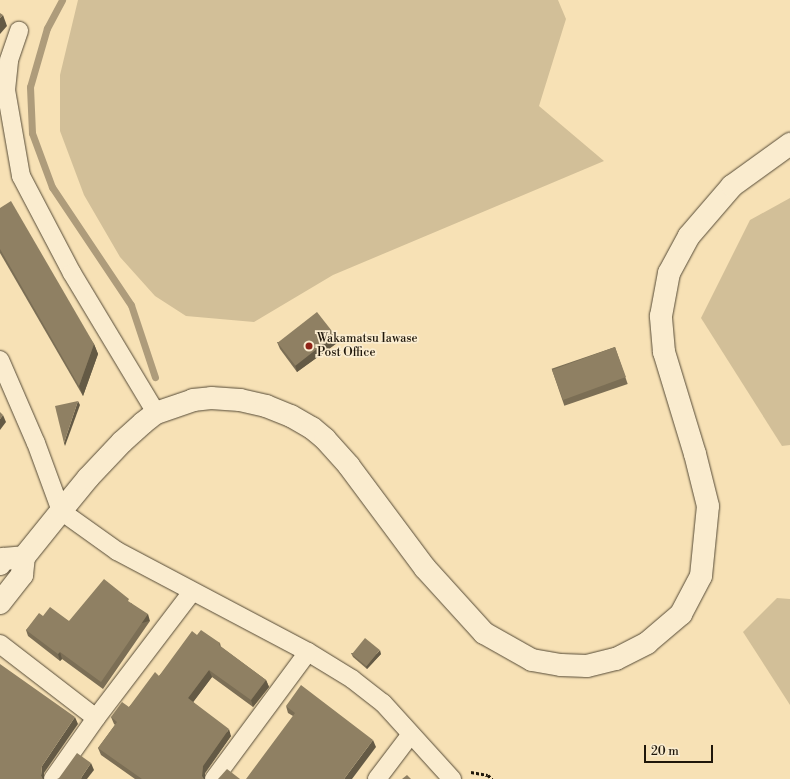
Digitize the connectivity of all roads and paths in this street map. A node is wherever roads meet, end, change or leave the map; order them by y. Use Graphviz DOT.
graph roads {
  1 [pos="19,31"];
  2 [pos="3,88"];
  3 [pos="8,142"];
  4 [pos="790,144"];
  5 [pos="0,360"];
  6 [pos="156,412"];
  7 [pos="61,511"];
  8 [pos="24,557"];
  9 [pos="0,564"];
  10 [pos="192,592"];
  11 [pos="0,604"];
  12 [pos="0,644"];
  13 [pos="308,652"];
  14 [pos="96,718"];
  15 [pos="411,734"];
  16 [pos="54,779"];
  17 [pos="214,779"];
  18 [pos="377,779"];
  19 [pos="452,779"];
  1 -- 2 [label="street"];
  2 -- 3 [label="street"];
  3 -- 6 [label="street"];
  4 -- 6 [label="street"];
  5 -- 7 [label="street"];
  6 -- 7 [label="street"];
  7 -- 8 [label="street"];
  7 -- 10 [label="street"];
  8 -- 9 [label="street"];
  8 -- 11 [label="street"];
  10 -- 13 [label="street"];
  10 -- 14 [label="street"];
  12 -- 14 [label="street"];
  13 -- 15 [label="street"];
  13 -- 17 [label="street"];
  14 -- 16 [label="street"];
  15 -- 18 [label="street"];
  15 -- 19 [label="street"];
}
